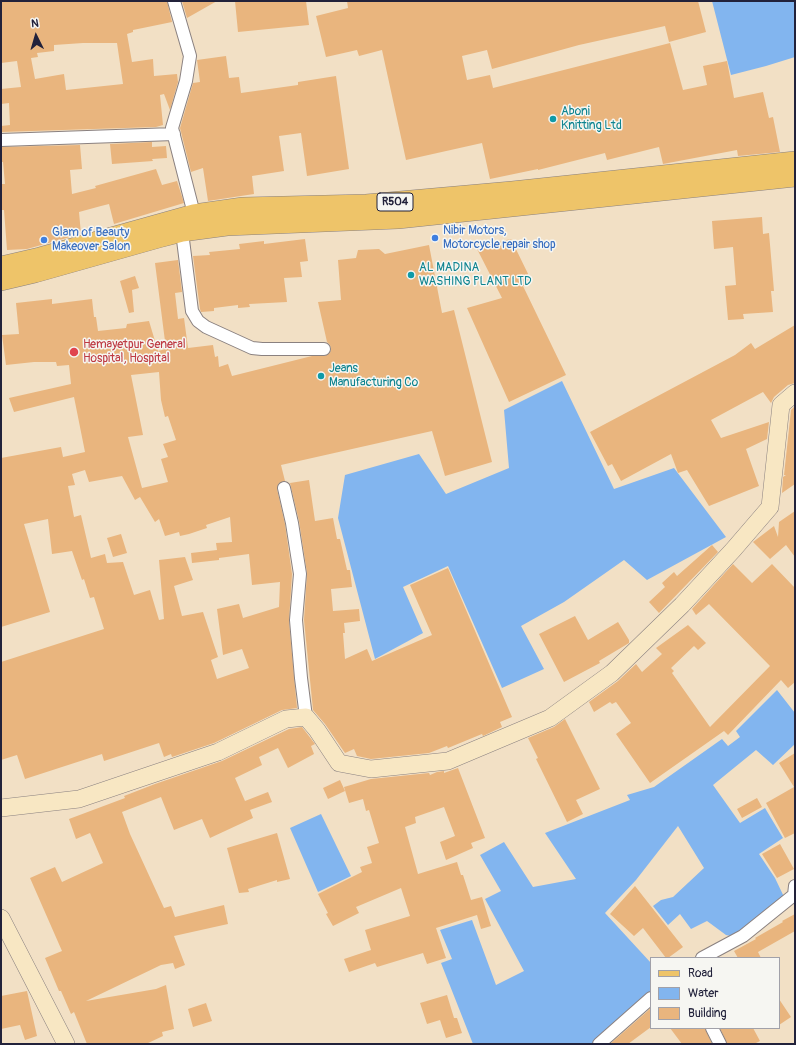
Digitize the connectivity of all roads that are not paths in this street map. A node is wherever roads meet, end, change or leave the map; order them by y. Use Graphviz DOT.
graph roads {
  1 [pos="174,1"];
  2 [pos="174,134"];
  3 [pos="1,140"];
  4 [pos="795,160"];
  5 [pos="795,177"];
  6 [pos="397,210"];
  7 [pos="194,214"];
  8 [pos="182,232"];
  9 [pos="1,266"];
  10 [pos="1,281"];
  11 [pos="324,349"];
  12 [pos="795,393"];
  13 [pos="284,488"];
  14 [pos="306,717"];
  15 [pos="1,808"];
  16 [pos="795,886"];
  17 [pos="1,918"];
  18 [pos="704,957"];
  19 [pos="650,999"];
  20 [pos="712,1029"];
  21 [pos="66,1044"];
  22 [pos="599,1044"];
  23 [pos="720,1044"];
  1 -- 2 [label="street"];
  2 -- 3 [label="street"];
  2 -- 7 [label="street"];
  4 -- 6 [label="main road, R504"];
  5 -- 6 [label="main road, R504"];
  6 -- 7 [label="main road, R504"];
  6 -- 8 [label="main road, R504"];
  7 -- 9 [label="main road, R504"];
  8 -- 10 [label="main road, R504"];
  8 -- 11 [label="street"];
  12 -- 14 [label="street"];
  13 -- 14 [label="street"];
  14 -- 15 [label="street"];
  16 -- 18 [label="street"];
  17 -- 21 [label="street"];
  19 -- 22 [label="street"];
  20 -- 23 [label="street"];
}
